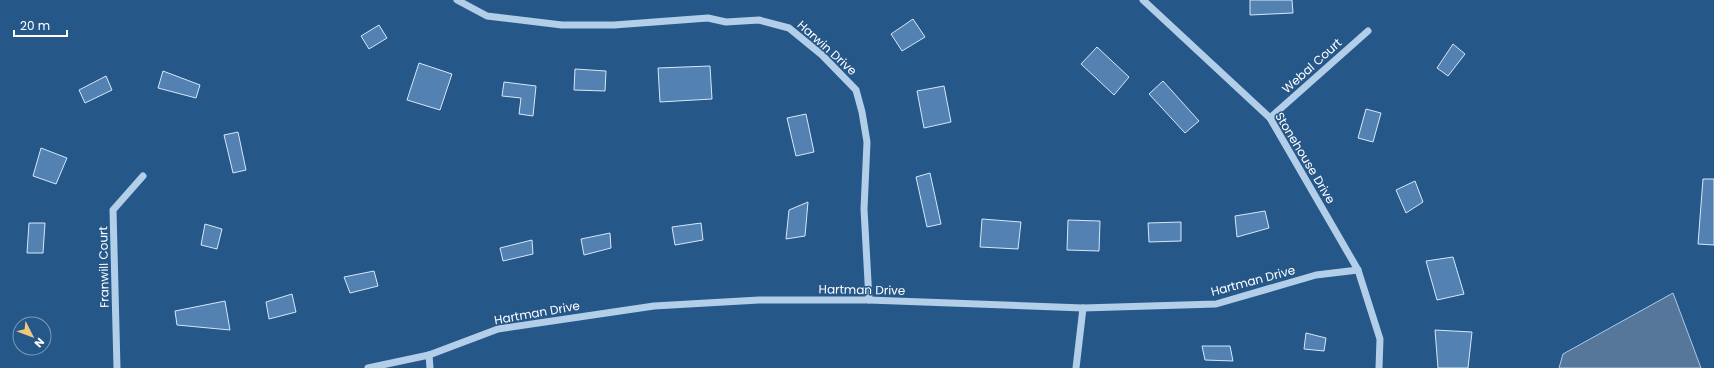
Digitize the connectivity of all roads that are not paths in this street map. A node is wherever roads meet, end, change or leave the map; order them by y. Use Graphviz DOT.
graph roads {
  1 [pos="457,0"];
  2 [pos="1143,0"];
  3 [pos="1368,31"];
  4 [pos="1270,118"];
  5 [pos="143,176"];
  6 [pos="1358,270"];
  7 [pos="869,300"];
  8 [pos="1083,308"];
  9 [pos="429,355"];
  10 [pos="117,368"];
  11 [pos="368,368"];
  12 [pos="430,368"];
  13 [pos="1076,368"];
  14 [pos="1379,368"];
  1 -- 7 [label="street, Harwin Drive"];
  2 -- 4 [label="street, Stonehouse Drive"];
  3 -- 4 [label="street, Webal Court"];
  4 -- 6 [label="street, Stonehouse Drive"];
  5 -- 10 [label="street, Franwill Court"];
  6 -- 8 [label="street, Hartman Drive"];
  6 -- 14 [label="street, Stonehouse Drive"];
  7 -- 8 [label="street, Hartman Drive"];
  7 -- 9 [label="street, Hartman Drive"];
  8 -- 13 [label="street"];
  9 -- 11 [label="street, Hartman Drive"];
  9 -- 12 [label="street"];
}
